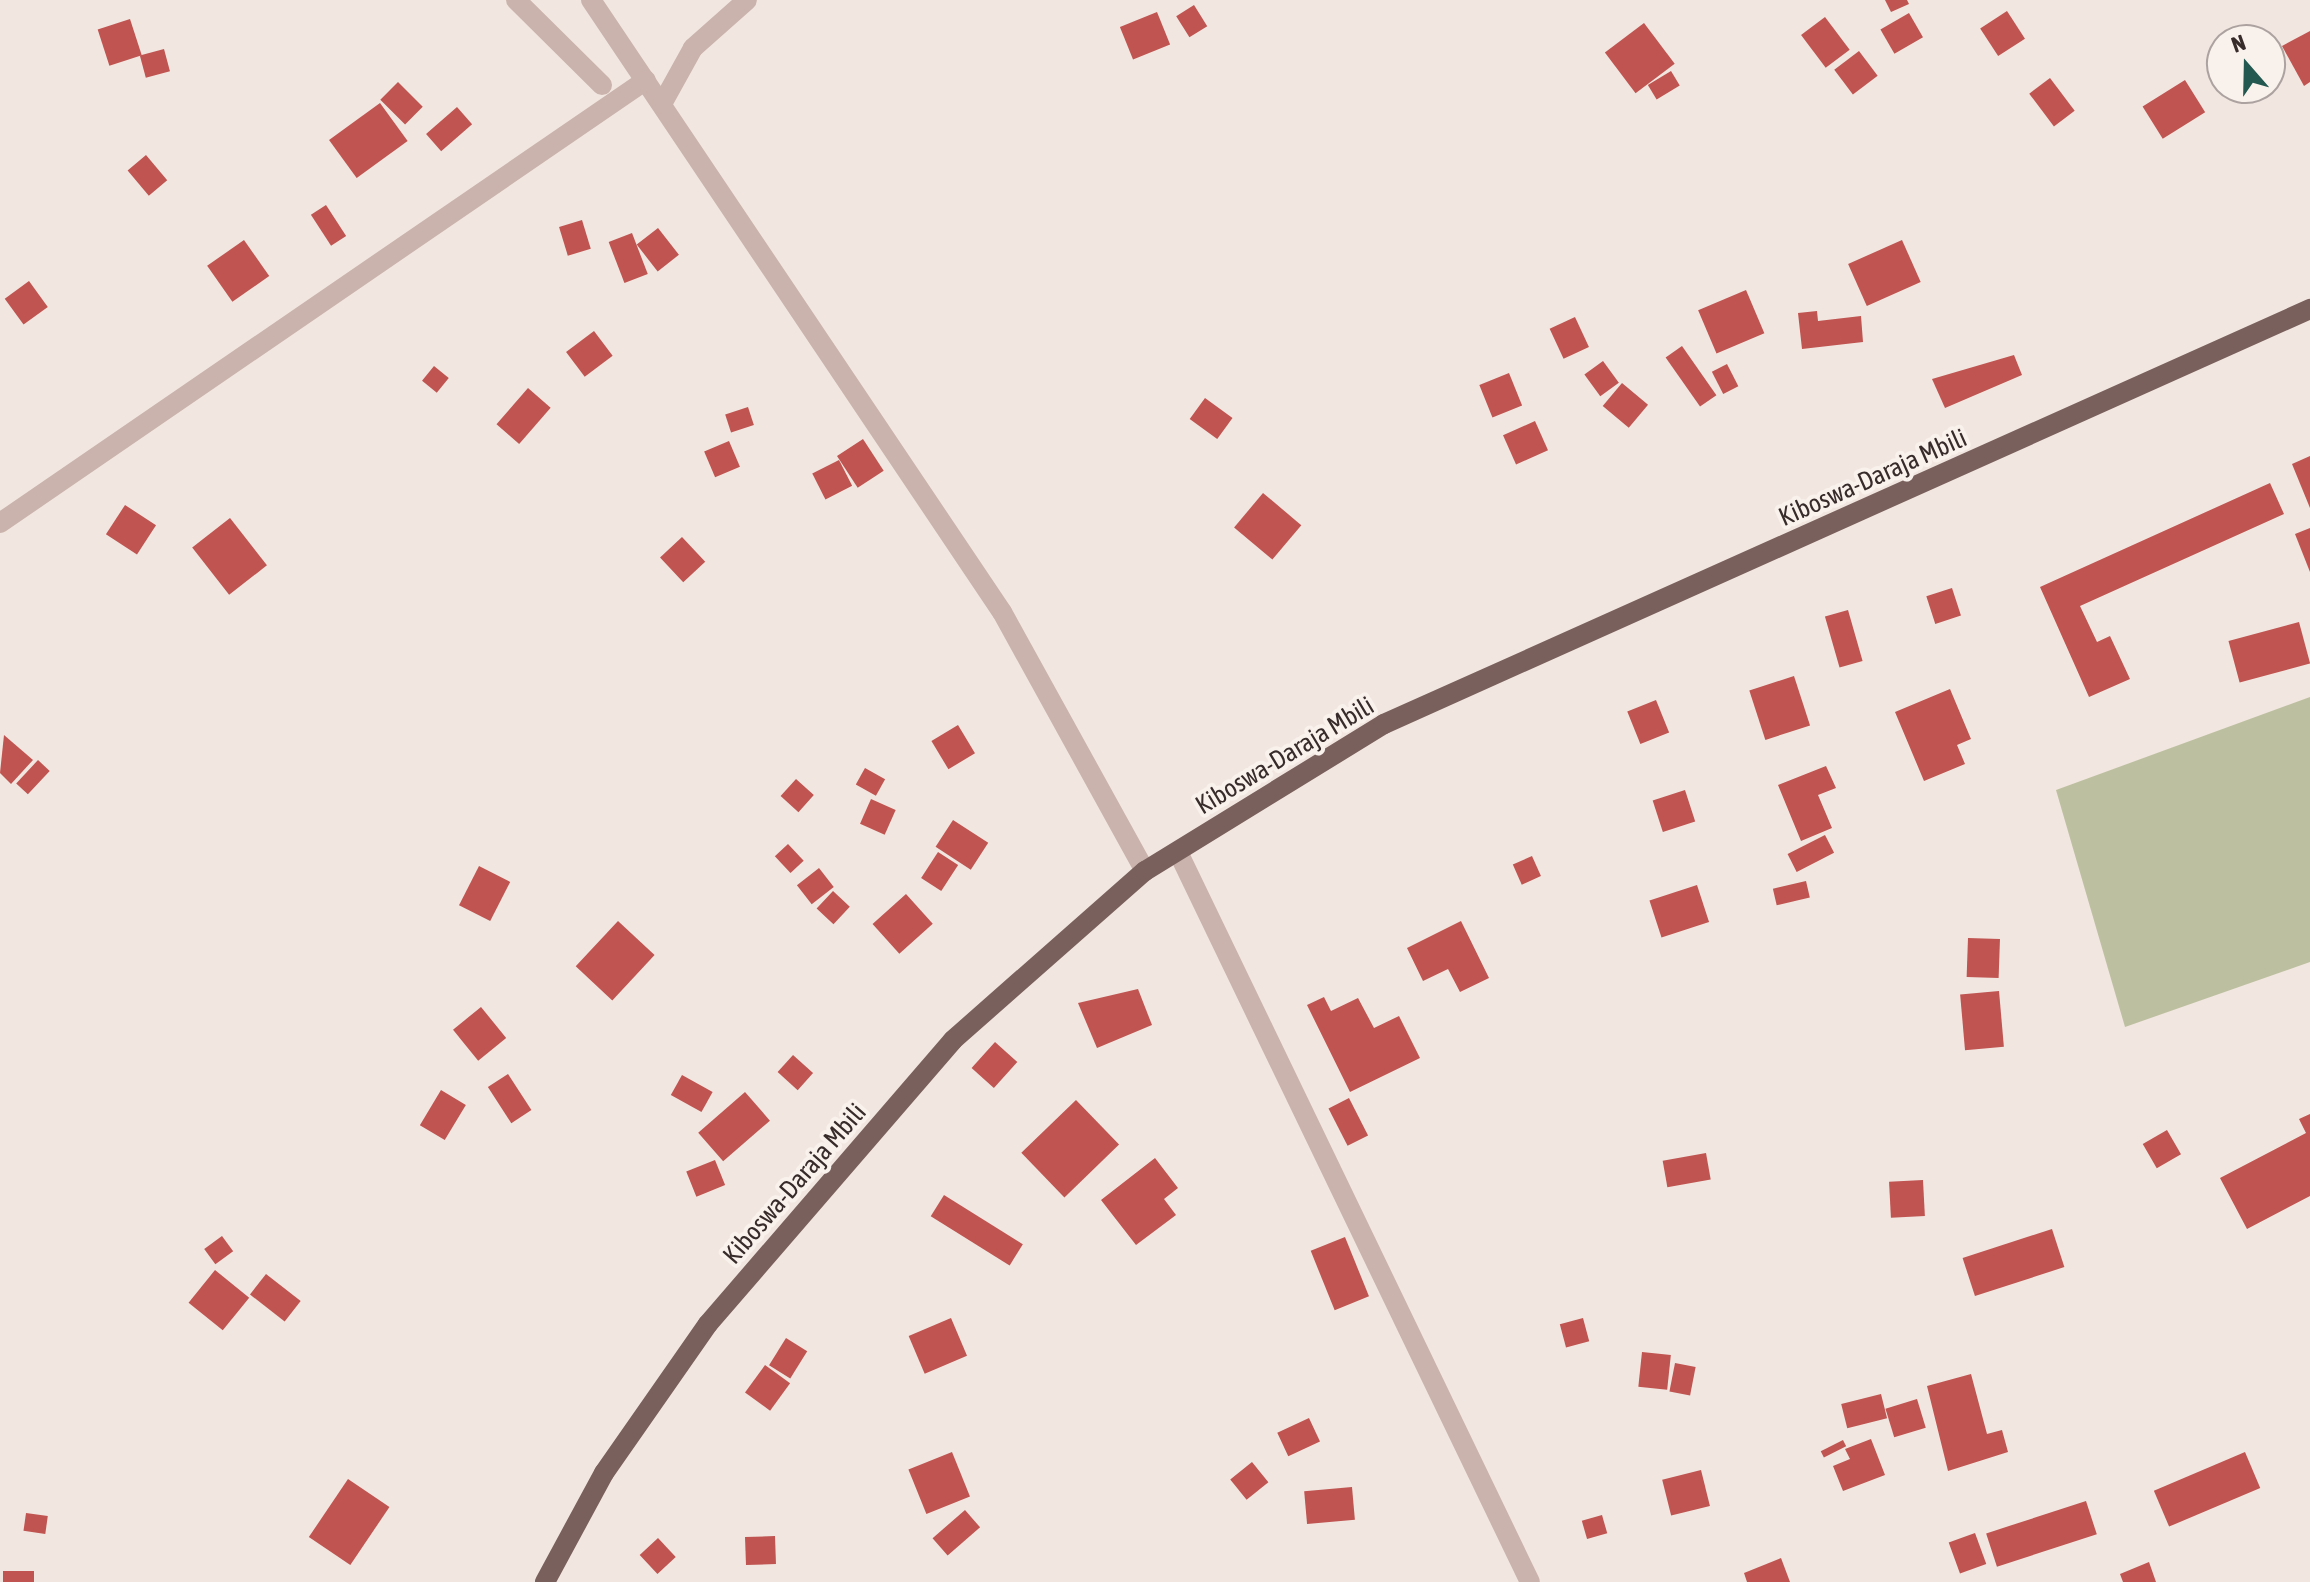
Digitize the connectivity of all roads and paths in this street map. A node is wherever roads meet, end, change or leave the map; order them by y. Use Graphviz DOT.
graph roads {
  1 [pos="516,0"];
  2 [pos="591,0"];
  3 [pos="747,0"];
  4 [pos="646,80"];
  5 [pos="602,85"];
  6 [pos="662,104"];
  7 [pos="2310,309"];
  8 [pos="0,523"];
  9 [pos="1178,852"];
  10 [pos="1145,871"];
  11 [pos="545,1582"];
  12 [pos="1530,1582"];
  1 -- 5 [label="street"];
  2 -- 4 [label="street"];
  3 -- 6 [label="street"];
  4 -- 6 [label="street"];
  4 -- 8 [label="street"];
  6 -- 10 [label="street"];
  7 -- 9 [label="main road, Kiboswa-Daraja Mbili"];
  9 -- 10 [label="main road, Kiboswa-Daraja Mbili"];
  9 -- 12 [label="street"];
  10 -- 11 [label="main road, Kiboswa-Daraja Mbili"];
}
